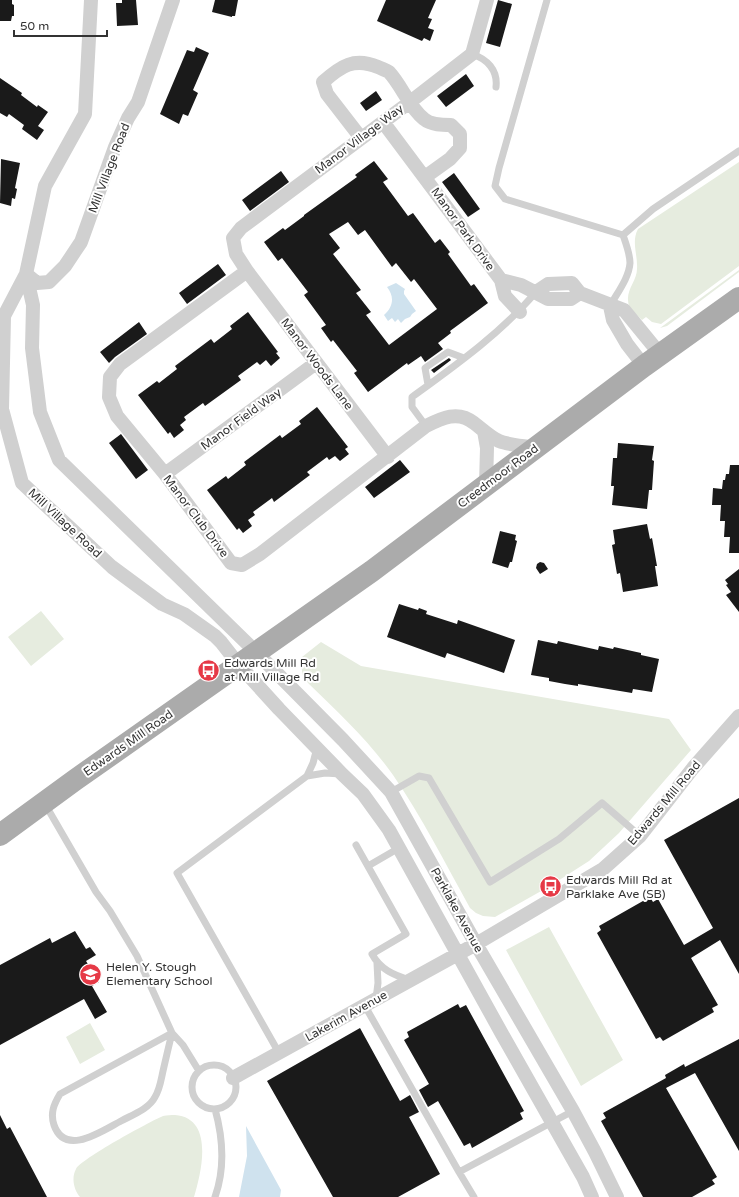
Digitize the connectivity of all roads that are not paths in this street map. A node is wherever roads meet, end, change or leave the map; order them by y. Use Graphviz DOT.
graph roads {
  1 [pos="91,0"];
  2 [pos="173,0"];
  3 [pos="487,0"];
  4 [pos="547,0"];
  5 [pos="472,54"];
  6 [pos="496,87"];
  7 [pos="410,102"];
  8 [pos="383,122"];
  9 [pos="361,138"];
  10 [pos="739,151"];
  11 [pos="425,177"];
  12 [pos="623,235"];
  13 [pos="247,271"];
  14 [pos="26,274"];
  15 [pos="501,280"];
  16 [pos="536,292"];
  17 [pos="739,298"];
  18 [pos="610,306"];
  19 [pos="520,312"];
  20 [pos="464,358"];
  21 [pos="652,360"];
  22 [pos="316,363"];
  23 [pos="428,385"];
  24 [pos="426,426"];
  25 [pos="484,431"];
  26 [pos="536,448"];
  27 [pos="388,457"];
  28 [pos="165,474"];
  29 [pos="486,485"];
  30 [pos="257,653"];
  31 [pos="239,666"];
  32 [pos="739,716"];
  33 [pos="317,748"];
  34 [pos="342,774"];
  35 [pos="307,776"];
  36 [pos="390,792"];
  37 [pos="44,802"];
  38 [pos="0,835"];
  39 [pos="640,836"];
  40 [pos="356,845"];
  41 [pos="399,848"];
  42 [pos="368,866"];
  43 [pos="476,944"];
  44 [pos="458,954"];
  45 [pos="377,963"];
  46 [pos="410,980"];
  47 [pos="370,1002"];
  48 [pos="172,1033"];
  49 [pos="279,1053"];
  50 [pos="199,1071"];
  51 [pos="234,1078"];
  52 [pos="215,1109"];
  53 [pos="573,1111"];
  54 [pos="551,1122"];
  55 [pos="459,1172"];
  56 [pos="215,1197"];
  57 [pos="474,1197"];
  58 [pos="592,1197"];
  59 [pos="617,1197"];
  1 -- 14 [label="street, Mill Village Road"];
  2 -- 14 [label="street, Mill Village Road"];
  3 -- 5 [label="street"];
  4 -- 12 [label="lane"];
  5 -- 6 [label="lane"];
  5 -- 7 [label="street, Manor Village Way"];
  7 -- 8 [label="street, Manor Village Way"];
  7 -- 9 [label="street, Manor Park Drive"];
  7 -- 11 [label="street, Manor Park Drive"];
  8 -- 9 [label="street, Manor Village Way"];
  8 -- 11 [label="street, Manor Park Drive"];
  9 -- 13 [label="street, Manor Village Way"];
  10 -- 12 [label="lane"];
  11 -- 15 [label="street, Manor Park Drive"];
  12 -- 18 [label="lane"];
  13 -- 22 [label="street, Manor Woods Lane"];
  13 -- 28 [label="street, Manor Club Drive"];
  14 -- 30 [label="street, Mill Village Road"];
  14 -- 31 [label="street, Mill Village Road"];
  15 -- 16 [label="street, Manor Park Drive"];
  15 -- 19 [label="street, Manor Park Drive"];
  16 -- 18 [label="street, Manor Park Drive"];
  16 -- 19 [label="lane"];
  17 -- 21 [label="main road, Creedmoor Road"];
  18 -- 21 [label="street"];
  18 -- 21 [label="street, Manor Park Drive"];
  19 -- 20 [label="lane"];
  20 -- 23 [label="lane"];
  20 -- 23 [label="lane"];
  21 -- 26 [label="main road, Creedmoor Road"];
  22 -- 27 [label="street, Manor Woods Lane"];
  22 -- 28 [label="street, Manor Field Way"];
  23 -- 24 [label="lane"];
  24 -- 25 [label="street, Manor Club Drive"];
  24 -- 27 [label="street, Manor Club Drive"];
  25 -- 26 [label="street, Manor Club Drive"];
  25 -- 29 [label="street"];
  26 -- 29 [label="main road, Creedmoor Road"];
  27 -- 28 [label="street, Manor Club Drive"];
  29 -- 30 [label="main road, Creedmoor Road"];
  30 -- 31 [label="main road, Edwards Mill Road"];
  30 -- 36 [label="street, Parklake Avenue"];
  31 -- 33 [label="street, Parklake Avenue"];
  31 -- 37 [label="main road, Edwards Mill Road"];
  32 -- 39 [label="street, Edwards Mill Road"];
  33 -- 34 [label="street, Parklake Avenue"];
  33 -- 35 [label="lane"];
  34 -- 35 [label="lane"];
  34 -- 41 [label="street, Parklake Avenue"];
  35 -- 49 [label="lane"];
  36 -- 39 [label="lane"];
  36 -- 43 [label="street, Parklake Avenue"];
  37 -- 38 [label="main road, Edwards Mill Road"];
  37 -- 48 [label="lane"];
  39 -- 43 [label="street, Edwards Mill Road"];
  40 -- 42 [label="lane"];
  41 -- 42 [label="lane"];
  41 -- 44 [label="street, Parklake Avenue"];
  42 -- 45 [label="lane"];
  43 -- 44 [label="street, Edwards Mill Road"];
  43 -- 53 [label="street, Parklake Avenue"];
  44 -- 46 [label="street, Lakerim Avenue"];
  44 -- 54 [label="street, Parklake Avenue"];
  45 -- 46 [label="lane"];
  45 -- 47 [label="lane"];
  46 -- 47 [label="street, Lakerim Avenue"];
  47 -- 49 [label="street, Lakerim Avenue"];
  47 -- 55 [label="lane"];
  48 -- 48 [label="lane"];
  48 -- 50 [label="lane"];
  49 -- 51 [label="street, Lakerim Avenue"];
  50 -- 51 [label="lane"];
  50 -- 52 [label="lane"];
  51 -- 52 [label="lane"];
  52 -- 56 [label="lane"];
  53 -- 54 [label="lane"];
  53 -- 59 [label="street, Parklake Avenue"];
  54 -- 55 [label="lane"];
  54 -- 58 [label="street, Parklake Avenue"];
  55 -- 57 [label="lane"];
}
